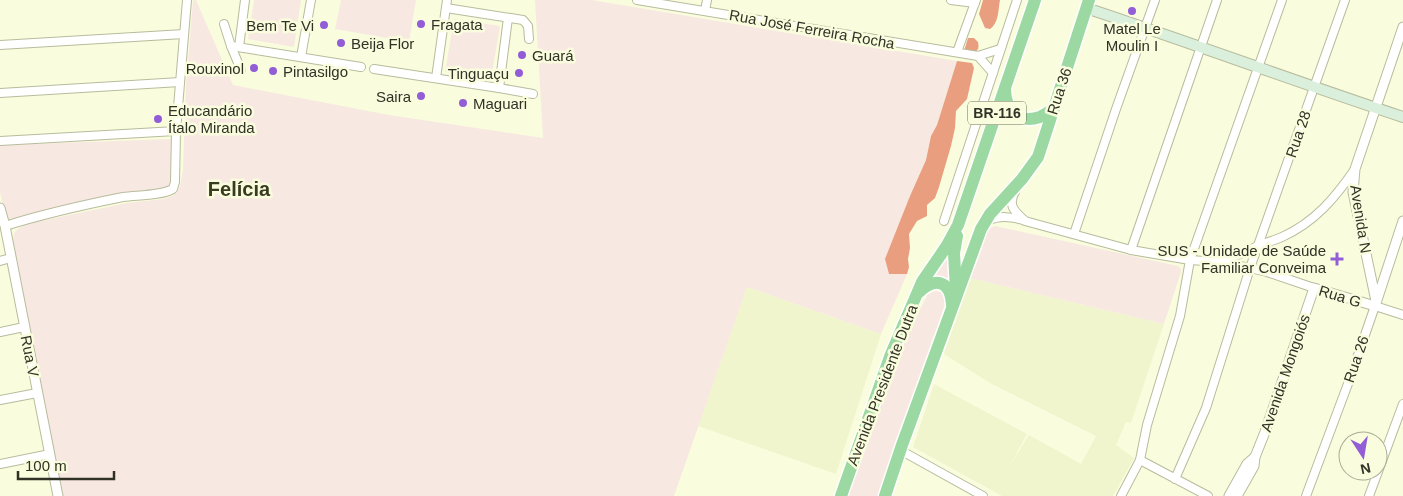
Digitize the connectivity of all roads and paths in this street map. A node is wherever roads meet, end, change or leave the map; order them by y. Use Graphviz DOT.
graph roads {
  1 [pos="187,0"];
  2 [pos="245,0"];
  3 [pos="311,0"];
  4 [pos="637,0"];
  5 [pos="707,0"];
  6 [pos="952,0"];
  7 [pos="1017,0"];
  8 [pos="1035,0"];
  9 [pos="1155,0"];
  10 [pos="1217,0"];
  11 [pos="1282,0"];
  12 [pos="1345,0"];
  13 [pos="976,1"];
  14 [pos="446,4"];
  15 [pos="1088,4"];
  16 [pos="705,10"];
  17 [pos="508,18"];
  18 [pos="224,24"];
  19 [pos="1403,26"];
  20 [pos="1146,28"];
  21 [pos="184,34"];
  22 [pos="529,39"];
  23 [pos="0,45"];
  24 [pos="235,47"];
  25 [pos="1200,47"];
  26 [pos="1000,49"];
  27 [pos="957,52"];
  28 [pos="978,56"];
  29 [pos="301,57"];
  30 [pos="361,67"];
  31 [pos="1258,67"];
  32 [pos="374,69"];
  33 [pos="242,70"];
  34 [pos="993,73"];
  35 [pos="436,78"];
  36 [pos="180,82"];
  37 [pos="499,88"];
  38 [pos="1005,88"];
  39 [pos="1314,88"];
  40 [pos="0,93"];
  41 [pos="533,94"];
  42 [pos="1376,108"];
  43 [pos="1054,109"];
  44 [pos="1403,117"];
  45 [pos="176,131"];
  46 [pos="0,142"];
  47 [pos="1355,169"];
  48 [pos="1022,180"];
  49 [pos="2,220"];
  50 [pos="944,221"];
  51 [pos="1025,221"];
  52 [pos="1403,221"];
  53 [pos="985,222"];
  54 [pos="958,225"];
  55 [pos="1074,234"];
  56 [pos="1259,246"];
  57 [pos="1131,250"];
  58 [pos="11,258"];
  59 [pos="1190,260"];
  60 [pos="0,261"];
  61 [pos="1219,262"];
  62 [pos="1250,268"];
  63 [pos="1314,288"];
  64 [pos="916,295"];
  65 [pos="957,296"];
  66 [pos="1375,304"];
  67 [pos="952,309"];
  68 [pos="1403,315"];
  69 [pos="24,327"];
  70 [pos="0,332"];
  71 [pos="37,393"];
  72 [pos="0,400"];
  73 [pos="1403,404"];
  74 [pos="900,450"];
  75 [pos="50,454"];
  76 [pos="1255,457"];
  77 [pos="1140,460"];
  78 [pos="0,464"];
  79 [pos="1175,479"];
  80 [pos="58,496"];
  81 [pos="841,496"];
  82 [pos="885,496"];
  83 [pos="983,496"];
  84 [pos="1121,496"];
  85 [pos="1208,496"];
  86 [pos="1229,496"];
  87 [pos="1237,496"];
  88 [pos="1306,496"];
  89 [pos="1369,496"];
  1 -- 21 [label="street"];
  2 -- 24 [label="street"];
  3 -- 29 [label="street"];
  4 -- 16 [label="street, Rua José Ferreira Rocha"];
  5 -- 16 [label="street"];
  6 -- 13 [label="street"];
  7 -- 26 [label="street"];
  8 -- 38 [label="highway, Avenida Presidente Dutra / BR-116"];
  9 -- 20 [label="street"];
  10 -- 25 [label="street"];
  11 -- 31 [label="street"];
  12 -- 39 [label="street, Rua 28"];
  13 -- 27 [label="street"];
  14 -- 17 [label="street"];
  14 -- 35 [label="street"];
  15 -- 20 [label="main road"];
  15 -- 43 [label="highway, Rua 36"];
  16 -- 27 [label="street, Rua José Ferreira Rocha"];
  17 -- 22 [label="street"];
  17 -- 37 [label="street"];
  18 -- 24 [label="street"];
  19 -- 42 [label="street, Avenida N"];
  20 -- 25 [label="main road"];
  20 -- 55 [label="street"];
  21 -- 23 [label="street"];
  21 -- 36 [label="street"];
  24 -- 29 [label="street"];
  24 -- 33 [label="street"];
  25 -- 31 [label="main road"];
  25 -- 57 [label="street"];
  26 -- 28 [label="street"];
  26 -- 34 [label="street"];
  27 -- 28 [label="street, Rua José Ferreira Rocha"];
  28 -- 34 [label="street"];
  29 -- 30 [label="street"];
  31 -- 39 [label="main road"];
  31 -- 59 [label="street"];
  32 -- 35 [label="street"];
  34 -- 50 [label="street"];
  35 -- 37 [label="street"];
  36 -- 40 [label="street"];
  36 -- 45 [label="street"];
  37 -- 41 [label="street"];
  38 -- 43 [label="highway"];
  38 -- 54 [label="highway, Avenida Presidente Dutra / BR-116"];
  39 -- 42 [label="main road"];
  39 -- 56 [label="street, Rua 28"];
  42 -- 44 [label="main road"];
  42 -- 47 [label="street, Avenida N"];
  43 -- 48 [label="highway, Rua 36"];
  45 -- 46 [label="street"];
  45 -- 49 [label="street"];
  47 -- 56 [label="street"];
  47 -- 66 [label="street, Avenida N"];
  48 -- 51 [label="street"];
  48 -- 53 [label="highway, Rua 36"];
  49 -- 58 [label="street, Rua V"];
  51 -- 53 [label="street, Rua G"];
  51 -- 55 [label="street, Rua G"];
  52 -- 66 [label="street, Rua 26"];
  53 -- 65 [label="highway, Rua 36"];
  54 -- 64 [label="highway, Avenida Presidente Dutra / BR-116"];
  54 -- 65 [label="highway, Avenida Presidente Dutra / BR-116"];
  55 -- 57 [label="street, Rua G"];
  56 -- 61 [label="street"];
  56 -- 62 [label="street, Rua 28"];
  57 -- 59 [label="street, Rua G"];
  58 -- 60 [label="street"];
  58 -- 69 [label="street, Rua V"];
  59 -- 61 [label="street, Rua G"];
  59 -- 77 [label="street"];
  61 -- 62 [label="street, Rua G"];
  62 -- 63 [label="street, Rua G"];
  62 -- 79 [label="street, Rua 28"];
  63 -- 66 [label="street, Rua G"];
  63 -- 76 [label="street, Avenida Mongoiós"];
  64 -- 67 [label="highway"];
  64 -- 81 [label="highway, Avenida Presidente Dutra / BR-116"];
  65 -- 67 [label="highway, Avenida Presidente Dutra / BR-116"];
  66 -- 68 [label="street, Rua G"];
  66 -- 88 [label="street, Rua 26"];
  67 -- 74 [label="highway, Avenida Presidente Dutra / BR-116"];
  69 -- 70 [label="street"];
  69 -- 71 [label="street, Rua V"];
  71 -- 72 [label="street"];
  71 -- 75 [label="street, Rua V"];
  73 -- 89 [label="street"];
  74 -- 82 [label="highway, Avenida Presidente Dutra / BR-116"];
  74 -- 83 [label="street"];
  75 -- 78 [label="street"];
  75 -- 80 [label="street, Rua V"];
  76 -- 86 [label="street, Avenida Mongoiós"];
  76 -- 87 [label="street, Avenida Mongoiós"];
  77 -- 79 [label="street"];
  77 -- 84 [label="street"];
  79 -- 85 [label="street"];
}
